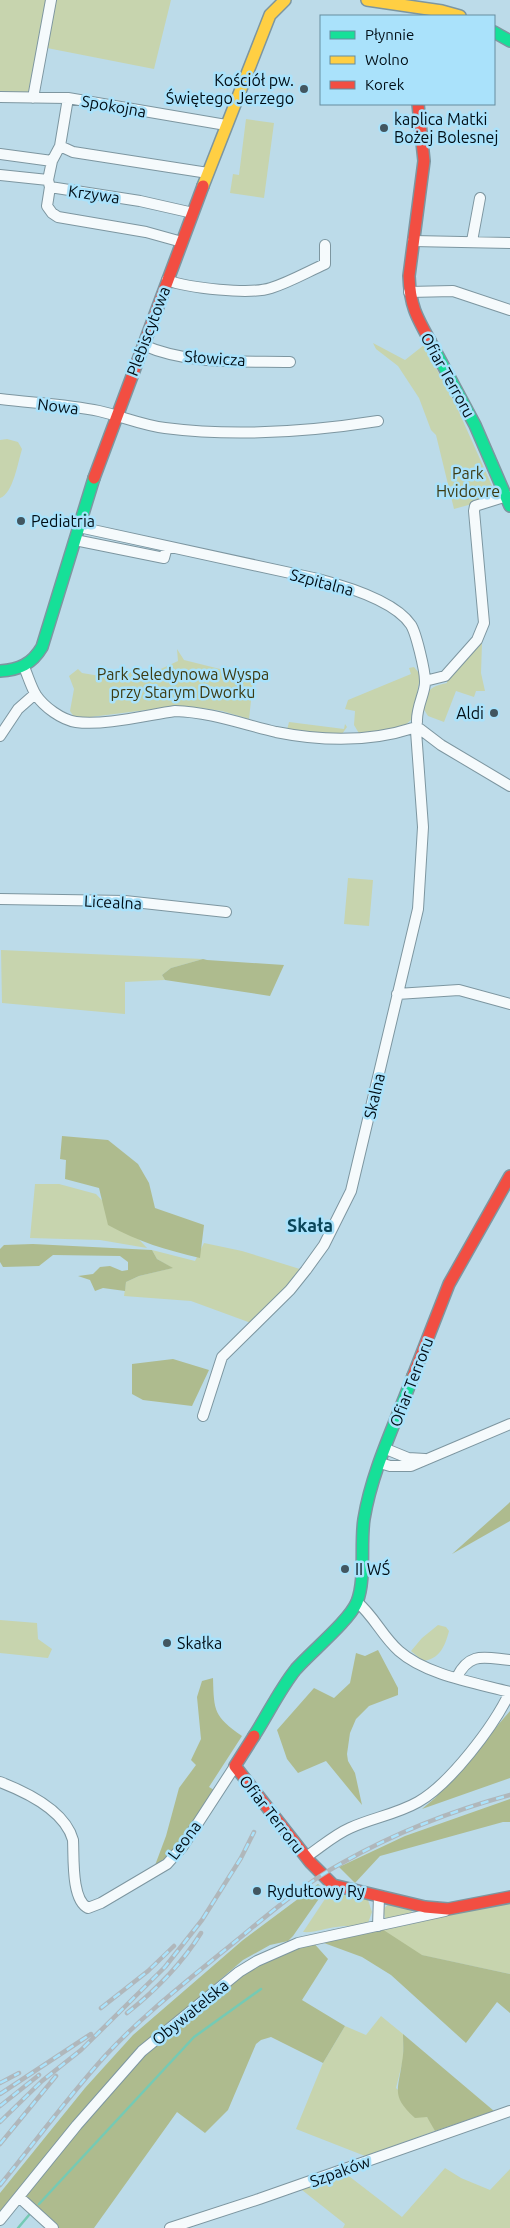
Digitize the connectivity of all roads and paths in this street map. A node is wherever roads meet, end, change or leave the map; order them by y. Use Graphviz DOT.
graph roads {
  1 [pos="51,0"];
  2 [pos="284,0"];
  3 [pos="367,0"];
  4 [pos="442,9"];
  5 [pos="457,15"];
  6 [pos="495,33"];
  7 [pos="510,41"];
  8 [pos="0,98"];
  9 [pos="33,98"];
  10 [pos="68,98"];
  11 [pos="418,105"];
  12 [pos="226,125"];
  13 [pos="60,146"];
  14 [pos="0,154"];
  15 [pos="52,160"];
  16 [pos="208,173"];
  17 [pos="0,174"];
  18 [pos="49,184"];
  19 [pos="480,198"];
  20 [pos="193,213"];
  21 [pos="413,241"];
  22 [pos="472,241"];
  23 [pos="182,242"];
  24 [pos="510,242"];
  25 [pos="324,245"];
  26 [pos="167,280"];
  27 [pos="409,292"];
  28 [pos="507,308"];
  29 [pos="510,317"];
  30 [pos="142,345"];
  31 [pos="290,362"];
  32 [pos="0,399"];
  33 [pos="116,415"];
  34 [pos="378,421"];
  35 [pos="508,501"];
  36 [pos="80,527"];
  37 [pos="75,540"];
  38 [pos="168,546"];
  39 [pos="24,667"];
  40 [pos="0,671"];
  41 [pos="425,681"];
  42 [pos="35,694"];
  43 [pos="416,727"];
  44 [pos="0,736"];
  45 [pos="510,786"];
  46 [pos="0,899"];
  47 [pos="226,912"];
  48 [pos="397,994"];
  49 [pos="510,1004"];
  50 [pos="510,1176"];
  51 [pos="203,1416"];
  52 [pos="510,1424"];
  53 [pos="386,1450"];
  54 [pos="428,1459"];
  55 [pos="380,1463"];
  56 [pos="357,1602"];
  57 [pos="510,1660"];
  58 [pos="457,1677"];
  59 [pos="510,1692"];
  60 [pos="235,1766"];
  61 [pos="0,1782"];
  62 [pos="306,1858"];
  63 [pos="379,1897"];
  64 [pos="510,1897"];
  65 [pos="448,1909"];
  66 [pos="378,1926"];
  67 [pos="510,2112"];
  68 [pos="19,2197"];
  69 [pos="0,2220"];
  70 [pos="53,2228"];
  71 [pos="170,2228"];
  1 -- 9 [label="street"];
  2 -- 12 [label="street, Plebiscytowa"];
  3 -- 4 [label="street"];
  4 -- 5 [label="street"];
  6 -- 7 [label="street"];
  8 -- 9 [label="street, Spokojna"];
  9 -- 10 [label="street, Spokojna"];
  10 -- 12 [label="street, Spokojna"];
  10 -- 13 [label="street"];
  11 -- 21 [label="street, Ofiar Terroru"];
  12 -- 16 [label="street, Plebiscytowa"];
  13 -- 15 [label="street"];
  13 -- 16 [label="street"];
  14 -- 15 [label="street"];
  15 -- 18 [label="street"];
  16 -- 20 [label="street, Plebiscytowa"];
  17 -- 18 [label="street, Krzywa"];
  18 -- 20 [label="street, Krzywa"];
  18 -- 23 [label="street"];
  19 -- 22 [label="street"];
  20 -- 23 [label="street, Plebiscytowa"];
  21 -- 22 [label="street"];
  21 -- 27 [label="street, Ofiar Terroru"];
  22 -- 24 [label="street"];
  23 -- 26 [label="street, Plebiscytowa"];
  25 -- 26 [label="street"];
  26 -- 30 [label="street, Plebiscytowa"];
  27 -- 28 [label="street"];
  27 -- 35 [label="street, Ofiar Terroru"];
  28 -- 29 [label="street"];
  30 -- 31 [label="street, Słowicza"];
  30 -- 33 [label="street, Plebiscytowa"];
  32 -- 33 [label="street, Nowa"];
  33 -- 34 [label="street, Nowa"];
  33 -- 36 [label="street, Plebiscytowa"];
  35 -- 41 [label="street"];
  36 -- 37 [label="street, Plebiscytowa"];
  36 -- 38 [label="street, Szpitalna"];
  37 -- 38 [label="street"];
  37 -- 39 [label="street, Plebiscytowa"];
  38 -- 41 [label="street, Szpitalna"];
  39 -- 40 [label="street"];
  39 -- 42 [label="street"];
  41 -- 43 [label="street, Szpitalna"];
  42 -- 43 [label="street"];
  42 -- 44 [label="street"];
  43 -- 45 [label="street"];
  43 -- 48 [label="street, Skalna"];
  46 -- 47 [label="street, Licealna"];
  48 -- 49 [label="street"];
  48 -- 51 [label="street, Skalna"];
  50 -- 53 [label="street, Ofiar Terroru"];
  52 -- 54 [label="street"];
  53 -- 54 [label="street"];
  53 -- 55 [label="street, Ofiar Terroru"];
  54 -- 55 [label="street"];
  55 -- 56 [label="street, Ofiar Terroru"];
  56 -- 58 [label="street, Ofiar Terroru"];
  56 -- 60 [label="street, Ofiar Terroru"];
  57 -- 58 [label="street"];
  58 -- 59 [label="street, Ofiar Terroru"];
  59 -- 62 [label="street, Ofiar Terroru"];
  60 -- 61 [label="street, Leona"];
  60 -- 62 [label="street, Ofiar Terroru"];
  62 -- 63 [label="street, Obywatelska"];
  63 -- 65 [label="street, Obywatelska"];
  63 -- 66 [label="street"];
  64 -- 65 [label="street, Obywatelska"];
  65 -- 66 [label="street, Obywatelska"];
  66 -- 68 [label="street, Obywatelska"];
  67 -- 71 [label="street, Szpaków"];
  68 -- 69 [label="street, Obywatelska"];
  68 -- 70 [label="street"];
}
